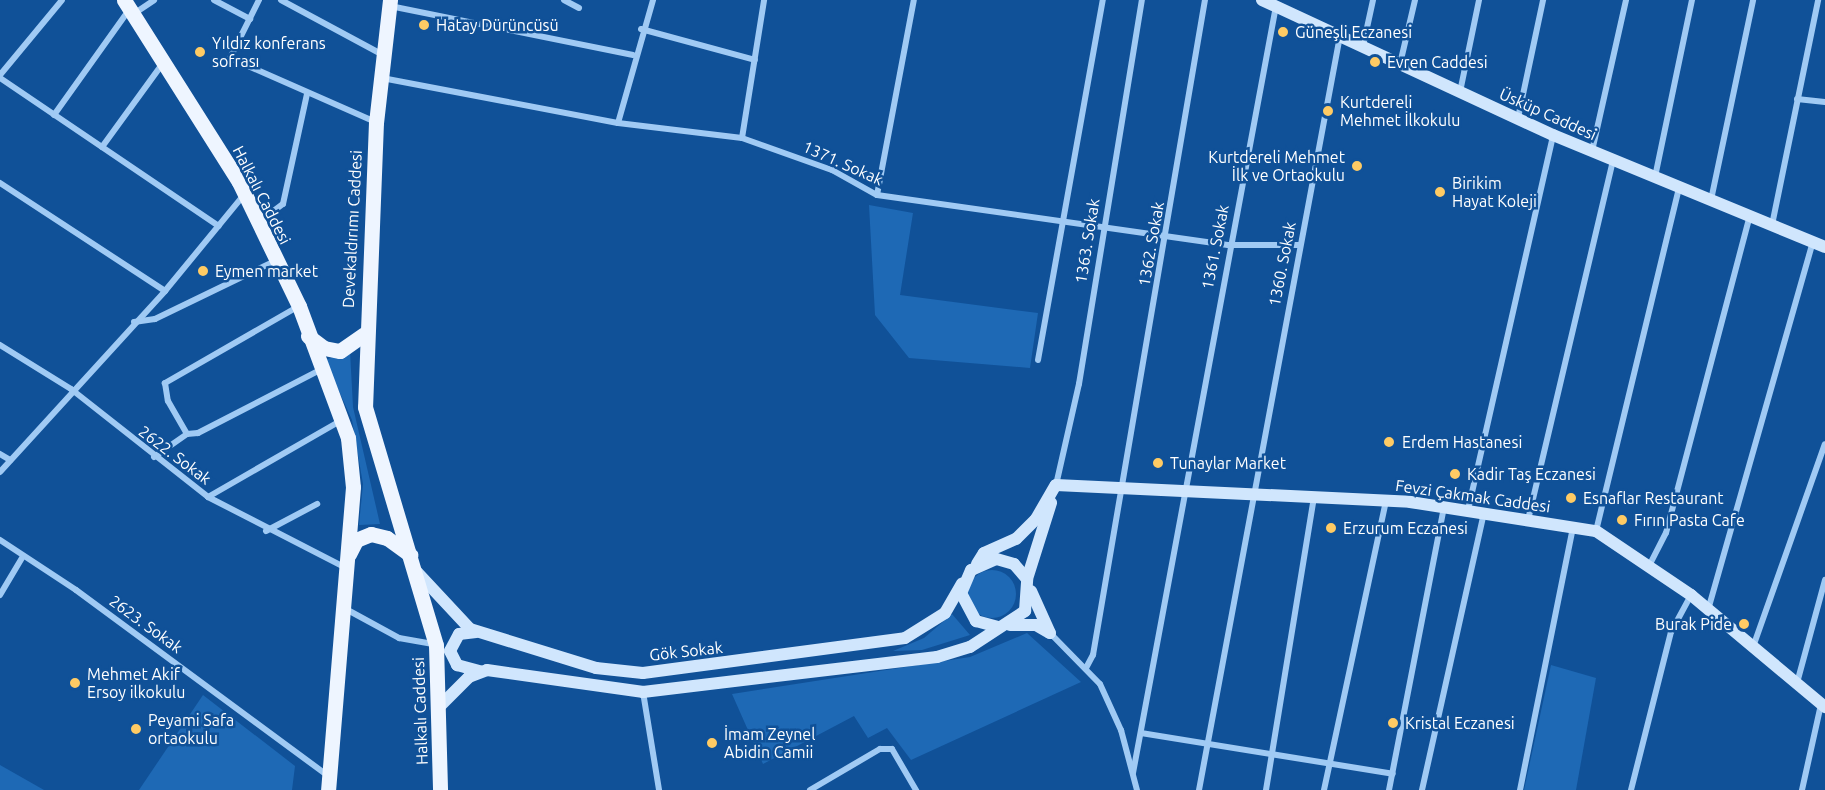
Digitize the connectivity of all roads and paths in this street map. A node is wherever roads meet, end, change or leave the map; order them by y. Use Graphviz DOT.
graph roads {
  1 [pos="62,0"];
  2 [pos="154,0"];
  3 [pos="214,0"];
  4 [pos="259,0"];
  5 [pos="281,0"];
  6 [pos="564,0"];
  7 [pos="653,0"];
  8 [pos="764,0"];
  9 [pos="914,0"];
  10 [pos="1103,0"];
  11 [pos="1142,0"];
  12 [pos="1205,0"];
  13 [pos="1262,0"];
  14 [pos="1373,0"];
  15 [pos="1415,0"];
  16 [pos="1479,0"];
  17 [pos="1543,0"];
  18 [pos="1626,0"];
  19 [pos="1692,0"];
  20 [pos="1753,0"];
  21 [pos="1818,0"];
  22 [pos="390,3"];
  23 [pos="1276,6"];
  24 [pos="129,8"];
  25 [pos="579,8"];
  26 [pos="250,19"];
  27 [pos="641,29"];
  28 [pos="1340,36"];
  29 [pos="1362,48"];
  30 [pos="384,55"];
  31 [pos="633,55"];
  32 [pos="755,60"];
  33 [pos="163,62"];
  34 [pos="1400,65"];
  35 [pos="0,77"];
  36 [pos="381,78"];
  37 [pos="1460,92"];
  38 [pos="307,94"];
  39 [pos="1797,99"];
  40 [pos="1825,102"];
  41 [pos="54,114"];
  42 [pos="1518,118"];
  43 [pos="376,122"];
  44 [pos="618,123"];
  45 [pos="1553,135"];
  46 [pos="742,138"];
  47 [pos="102,147"];
  48 [pos="1592,152"];
  49 [pos="1613,161"];
  50 [pos="1654,178"];
  51 [pos="0,183"];
  52 [pos="1679,187"];
  53 [pos="245,194"];
  54 [pos="877,195"];
  55 [pos="1710,200"];
  56 [pos="1750,216"];
  57 [pos="1061,220"];
  58 [pos="258,222"];
  59 [pos="1102,224"];
  60 [pos="1772,225"];
  61 [pos="219,226"];
  62 [pos="1167,235"];
  63 [pos="1819,244"];
  64 [pos="1228,245"];
  65 [pos="1299,245"];
  66 [pos="276,260"];
  67 [pos="165,291"];
  68 [pos="299,306"];
  69 [pos="132,322"];
  70 [pos="364,334"];
  71 [pos="308,336"];
  72 [pos="0,345"];
  73 [pos="1038,360"];
  74 [pos="320,370"];
  75 [pos="71,389"];
  76 [pos="342,420"];
  77 [pos="187,434"];
  78 [pos="1825,444"];
  79 [pos="0,454"];
  80 [pos="154,457"];
  81 [pos="10,460"];
  82 [pos="377,460"];
  83 [pos="0,472"];
  84 [pos="1056,485"];
  85 [pos="1119,491"];
  86 [pos="1182,493"];
  87 [pos="208,497"];
  88 [pos="1253,498"];
  89 [pos="1314,498"];
  90 [pos="1386,500"];
  91 [pos="317,504"];
  92 [pos="1444,507"];
  93 [pos="1468,510"];
  94 [pos="1484,513"];
  95 [pos="1528,520"];
  96 [pos="1573,527"];
  97 [pos="266,531"];
  98 [pos="1596,531"];
  99 [pos="0,540"];
  100 [pos="410,555"];
  101 [pos="22,558"];
  102 [pos="346,565"];
  103 [pos="977,565"];
  104 [pos="1649,566"];
  105 [pos="416,571"];
  106 [pos="964,580"];
  107 [pos="1825,580"];
  108 [pos="1028,584"];
  109 [pos="0,595"];
  110 [pos="1691,595"];
  111 [pos="344,608"];
  112 [pos="1708,610"];
  113 [pos="1004,626"];
  114 [pos="476,632"];
  115 [pos="1050,633"];
  116 [pos="436,645"];
  117 [pos="1753,647"];
  118 [pos="792,654"];
  119 [pos="1086,668"];
  120 [pos="482,671"];
  121 [pos="795,674"];
  122 [pos="1797,683"];
  123 [pos="643,692"];
  124 [pos="1823,705"];
  125 [pos="440,706"];
  126 [pos="1141,733"];
  127 [pos="1209,744"];
  128 [pos="1275,754"];
  129 [pos="1329,763"];
  130 [pos="1133,773"];
  131 [pos="1393,774"];
  132 [pos="329,784"];
  133 [pos="440,790"];
  134 [pos="659,790"];
  135 [pos="810,790"];
  136 [pos="916,790"];
  137 [pos="1137,790"];
  138 [pos="1199,790"];
  139 [pos="1266,790"];
  140 [pos="1324,790"];
  141 [pos="1389,790"];
  142 [pos="1422,790"];
  143 [pos="1520,790"];
  144 [pos="1631,790"];
  145 [pos="1802,790"];
  1 -- 35 [label="street"];
  2 -- 24 [label="street"];
  3 -- 26 [label="street"];
  4 -- 26 [label="street"];
  5 -- 30 [label="street"];
  6 -- 25 [label="street"];
  7 -- 27 [label="street"];
  8 -- 32 [label="street"];
  9 -- 54 [label="street"];
  10 -- 57 [label="street"];
  11 -- 59 [label="street, 1363. Sokak"];
  12 -- 62 [label="street, 1362. Sokak"];
  13 -- 23 [label="main road, Üsküp Caddesi"];
  14 -- 29 [label="street"];
  15 -- 34 [label="street"];
  16 -- 37 [label="street"];
  17 -- 42 [label="street"];
  18 -- 48 [label="street"];
  19 -- 50 [label="street"];
  20 -- 55 [label="street"];
  21 -- 39 [label="street"];
  22 -- 30 [label="main road, Devekaldırımı Caddesi"];
  22 -- 31 [label="street"];
  23 -- 28 [label="main road, Üsküp Caddesi"];
  23 -- 64 [label="street, 1361. Sokak"];
  24 -- 33 [label="main road, Halkalı Caddesi"];
  24 -- 41 [label="street"];
  26 -- 38 [label="street"];
  27 -- 31 [label="street"];
  27 -- 32 [label="street"];
  28 -- 29 [label="main road, Üsküp Caddesi"];
  28 -- 65 [label="street, 1360. Sokak"];
  29 -- 34 [label="main road, Üsküp Caddesi"];
  30 -- 36 [label="main road, Devekaldırımı Caddesi"];
  31 -- 44 [label="street"];
  32 -- 46 [label="street"];
  33 -- 47 [label="street"];
  33 -- 53 [label="main road, Halkalı Caddesi"];
  34 -- 37 [label="main road, Üsküp Caddesi"];
  35 -- 41 [label="street"];
  36 -- 43 [label="main road, Devekaldırımı Caddesi"];
  36 -- 44 [label="street, 1371. Sokak"];
  37 -- 42 [label="main road, Üsküp Caddesi"];
  38 -- 43 [label="street"];
  38 -- 58 [label="street"];
  39 -- 40 [label="street"];
  39 -- 60 [label="street"];
  41 -- 47 [label="street"];
  42 -- 45 [label="main road, Üsküp Caddesi"];
  43 -- 70 [label="main road, Devekaldırımı Caddesi"];
  44 -- 46 [label="street, 1371. Sokak"];
  45 -- 48 [label="main road, Üsküp Caddesi"];
  45 -- 93 [label="street"];
  46 -- 54 [label="street, 1371. Sokak"];
  47 -- 61 [label="street"];
  48 -- 49 [label="main road, Üsküp Caddesi"];
  49 -- 50 [label="main road, Üsküp Caddesi"];
  49 -- 95 [label="street"];
  50 -- 52 [label="main road, Üsküp Caddesi"];
  51 -- 67 [label="street"];
  52 -- 55 [label="main road, Üsküp Caddesi"];
  52 -- 98 [label="street"];
  53 -- 58 [label="main road, Halkalı Caddesi"];
  53 -- 61 [label="street"];
  54 -- 57 [label="street, 1371. Sokak"];
  55 -- 56 [label="main road, Üsküp Caddesi"];
  56 -- 60 [label="main road, Üsküp Caddesi"];
  56 -- 104 [label="street"];
  57 -- 59 [label="street, 1371. Sokak"];
  57 -- 73 [label="street"];
  58 -- 66 [label="main road, Halkalı Caddesi"];
  59 -- 62 [label="street, 1371. Sokak"];
  59 -- 84 [label="street, 1363. Sokak"];
  60 -- 63 [label="main road, Üsküp Caddesi"];
  61 -- 67 [label="street"];
  62 -- 64 [label="street, 1371. Sokak"];
  62 -- 85 [label="street, 1362. Sokak"];
  63 -- 112 [label="street"];
  64 -- 65 [label="street, 1371. Sokak"];
  64 -- 86 [label="street, 1361. Sokak"];
  65 -- 88 [label="street, 1360. Sokak"];
  66 -- 68 [label="main road, Halkalı Caddesi"];
  66 -- 69 [label="street"];
  67 -- 69 [label="street"];
  68 -- 71 [label="main road, Halkalı Caddesi"];
  68 -- 77 [label="street"];
  69 -- 75 [label="street"];
  70 -- 71 [label="main road"];
  70 -- 82 [label="main road, Devekaldırımı Caddesi"];
  71 -- 74 [label="main road, Halkalı Caddesi"];
  72 -- 75 [label="street, 2622. Sokak"];
  74 -- 76 [label="main road, Halkalı Caddesi"];
  74 -- 77 [label="street"];
  75 -- 80 [label="street, 2622. Sokak"];
  75 -- 81 [label="street"];
  76 -- 87 [label="street"];
  76 -- 102 [label="main road"];
  77 -- 80 [label="street"];
  78 -- 117 [label="street"];
  79 -- 81 [label="street"];
  80 -- 87 [label="street, 2622. Sokak"];
  81 -- 83 [label="street"];
  82 -- 100 [label="main road, Halkalı Caddesi"];
  84 -- 85 [label="main road, Fevzi Çakmak Caddesi"];
  84 -- 103 [label="main road"];
  84 -- 108 [label="main road"];
  85 -- 86 [label="main road, Fevzi Çakmak Caddesi"];
  85 -- 119 [label="street, 1362. Sokak"];
  86 -- 88 [label="main road, Fevzi Çakmak Caddesi"];
  86 -- 126 [label="street, 1361. Sokak"];
  87 -- 97 [label="street, 2622. Sokak"];
  88 -- 89 [label="main road, Fevzi Çakmak Caddesi"];
  88 -- 127 [label="street, 1360. Sokak"];
  89 -- 90 [label="main road, Fevzi Çakmak Caddesi"];
  89 -- 128 [label="street"];
  90 -- 92 [label="main road, Fevzi Çakmak Caddesi"];
  90 -- 129 [label="street"];
  91 -- 97 [label="street"];
  92 -- 93 [label="main road, Fevzi Çakmak Caddesi"];
  92 -- 131 [label="street"];
  93 -- 94 [label="main road, Fevzi Çakmak Caddesi"];
  94 -- 95 [label="main road, Fevzi Çakmak Caddesi"];
  94 -- 142 [label="street"];
  95 -- 96 [label="main road, Fevzi Çakmak Caddesi"];
  96 -- 98 [label="main road, Fevzi Çakmak Caddesi"];
  96 -- 143 [label="street"];
  97 -- 102 [label="street, 2622. Sokak"];
  98 -- 104 [label="main road, Fevzi Çakmak Caddesi"];
  99 -- 101 [label="street, 2623. Sokak"];
  100 -- 102 [label="main road"];
  100 -- 105 [label="main road, Halkalı Caddesi"];
  101 -- 109 [label="street"];
  101 -- 132 [label="street, 2623. Sokak"];
  102 -- 111 [label="main road"];
  103 -- 106 [label="main road"];
  103 -- 108 [label="main road"];
  104 -- 110 [label="main road, Fevzi Çakmak Caddesi"];
  105 -- 114 [label="main road, Gök Sokak"];
  105 -- 116 [label="main road, Halkalı Caddesi"];
  106 -- 113 [label="main road"];
  106 -- 118 [label="main road, Gök Sokak"];
  107 -- 122 [label="street"];
  108 -- 113 [label="main road"];
  108 -- 115 [label="main road"];
  110 -- 112 [label="main road, Fevzi Çakmak Caddesi"];
  110 -- 144 [label="street"];
  111 -- 116 [label="street"];
  111 -- 132 [label="main road"];
  112 -- 117 [label="main road, Fevzi Çakmak Caddesi"];
  113 -- 115 [label="main road"];
  113 -- 121 [label="main road"];
  114 -- 118 [label="main road, Gök Sokak"];
  114 -- 120 [label="main road"];
  115 -- 119 [label="street"];
  116 -- 125 [label="main road, Halkalı Caddesi"];
  117 -- 122 [label="main road, Fevzi Çakmak Caddesi"];
  118 -- 121 [label="main road"];
  119 -- 130 [label="street"];
  120 -- 123 [label="main road"];
  120 -- 125 [label="main road"];
  121 -- 123 [label="main road"];
  122 -- 124 [label="main road, Fevzi Çakmak Caddesi"];
  123 -- 134 [label="street"];
  124 -- 145 [label="street"];
  125 -- 133 [label="main road, Halkalı Caddesi"];
  126 -- 127 [label="street"];
  126 -- 130 [label="street, 1361. Sokak"];
  127 -- 128 [label="street"];
  127 -- 138 [label="street, 1360. Sokak"];
  128 -- 129 [label="street"];
  128 -- 139 [label="street"];
  129 -- 131 [label="street"];
  129 -- 140 [label="street"];
  130 -- 137 [label="street"];
  131 -- 141 [label="street"];
  135 -- 136 [label="street"];
}
